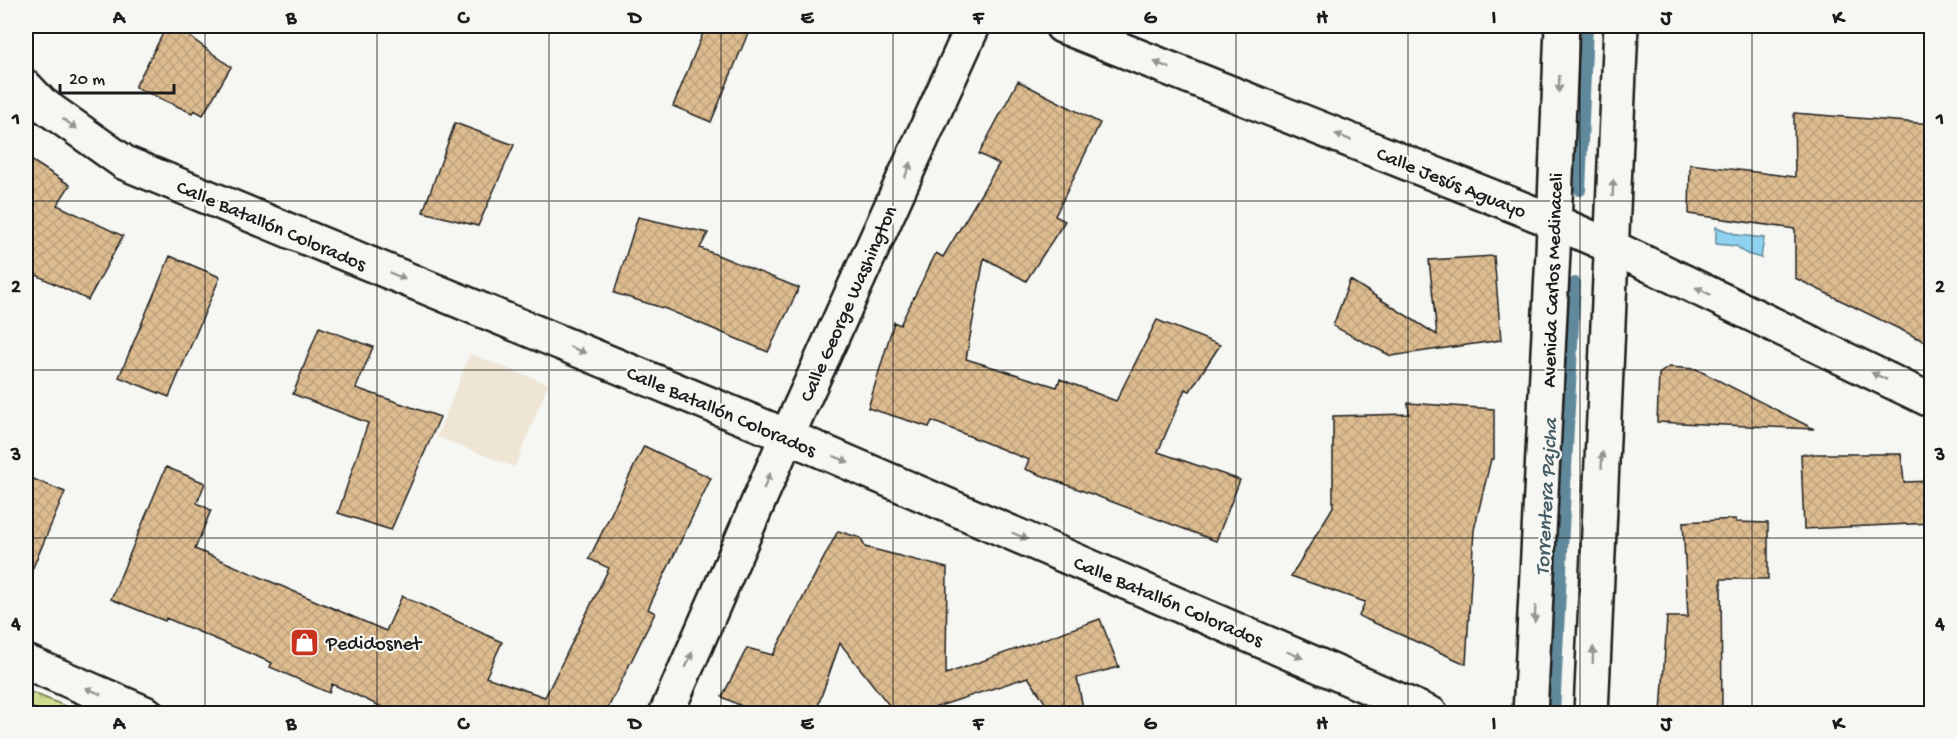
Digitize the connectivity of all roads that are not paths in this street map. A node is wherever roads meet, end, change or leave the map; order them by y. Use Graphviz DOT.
graph roads {
  1 [pos="974,26"];
  2 [pos="1062,26"];
  3 [pos="1562,26"];
  4 [pos="1621,26"];
  5 [pos="26,87"];
  6 [pos="1553,221"];
  7 [pos="1610,246"];
  8 [pos="1932,401"];
  9 [pos="787,436"];
  10 [pos="26,662"];
  11 [pos="147,714"];
  12 [pos="666,714"];
  13 [pos="1431,714"];
  14 [pos="1530,714"];
  15 [pos="1591,714"];
  9 -- 1 [label="street, Calle George Washington, one-way"];
  6 -- 2 [label="street, Calle Jesús Aguayo, one-way"];
  3 -- 6 [label="street, Avenida Carlos Medinaceli, one-way"];
  7 -- 4 [label="street, one-way"];
  5 -- 9 [label="street, Calle Batallón Colorados, one-way"];
  6 -- 7 [label="street, Calle Jesús Aguayo"];
  6 -- 14 [label="street, Avenida Carlos Medinaceli, one-way"];
  8 -- 7 [label="street, Calle Jesús Aguayo, one-way"];
  15 -- 7 [label="street, one-way"];
  12 -- 9 [label="street, Calle George Washington, one-way"];
  9 -- 13 [label="street, Calle Batallón Colorados, one-way"];
  11 -- 10 [label="street, one-way"];
}
